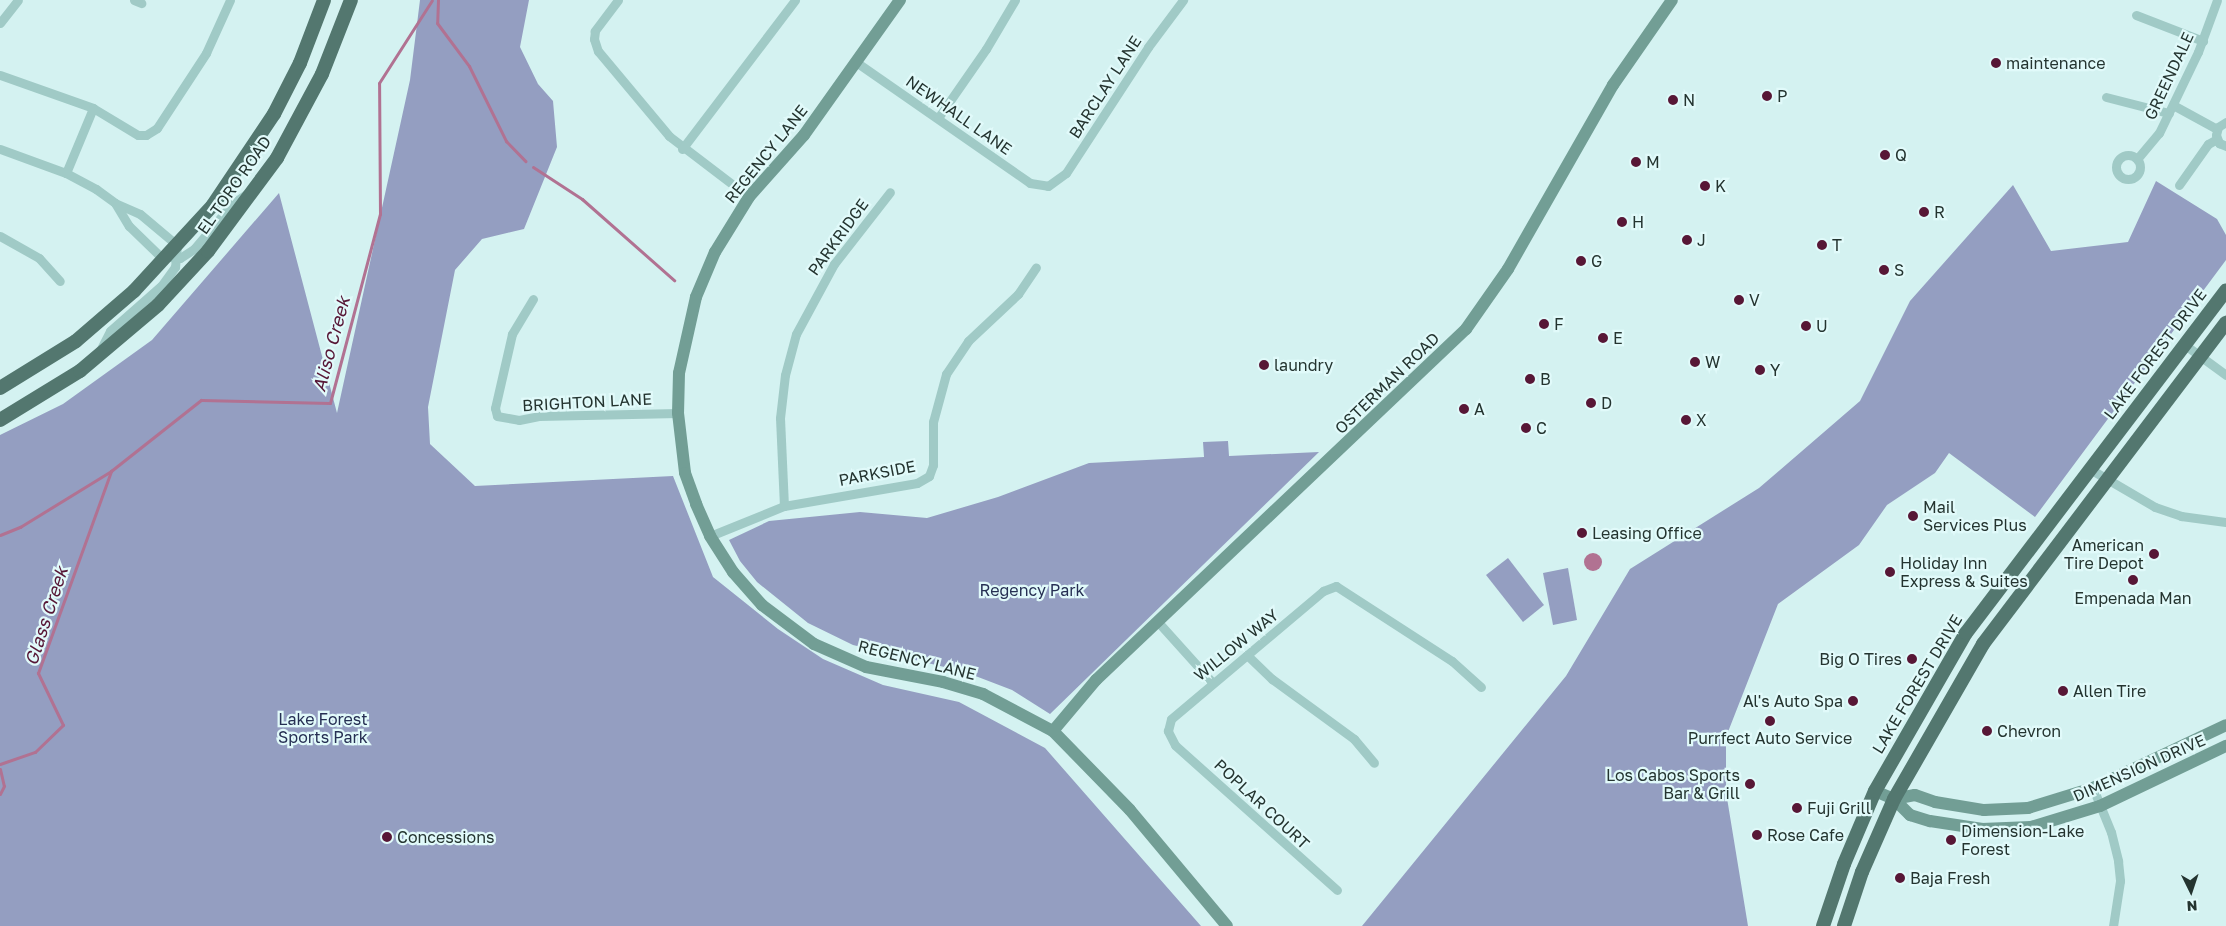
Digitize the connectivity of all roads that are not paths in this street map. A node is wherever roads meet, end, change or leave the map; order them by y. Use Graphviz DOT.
graph roads {
  1 [pos="18,0"];
  2 [pos="230,0"];
  3 [pos="324,0"];
  4 [pos="351,0"];
  5 [pos="618,0"];
  6 [pos="795,0"];
  7 [pos="900,0"];
  8 [pos="1015,0"];
  9 [pos="1183,0"];
  10 [pos="1672,0"];
  11 [pos="2217,0"];
  12 [pos="2136,15"];
  13 [pos="0,22"];
  14 [pos="2203,41"];
  15 [pos="856,62"];
  16 [pos="0,75"];
  17 [pos="2106,97"];
  18 [pos="93,108"];
  19 [pos="2171,109"];
  20 [pos="938,118"];
  21 [pos="2226,122"];
  22 [pos="2217,129"];
  23 [pos="2217,139"];
  24 [pos="2226,146"];
  25 [pos="0,149"];
  26 [pos="682,149"];
  27 [pos="2137,159"];
  28 [pos="66,173"];
  29 [pos="2179,184"];
  30 [pos="1048,186"];
  31 [pos="255,188"];
  32 [pos="890,192"];
  33 [pos="749,197"];
  34 [pos="115,203"];
  35 [pos="0,236"];
  36 [pos="173,253"];
  37 [pos="1036,267"];
  38 [pos="60,281"];
  39 [pos="2226,291"];
  40 [pos="533,299"];
  41 [pos="2226,324"];
  42 [pos="2184,345"];
  43 [pos="98,356"];
  44 [pos="2200,358"];
  45 [pos="2226,375"];
  46 [pos="0,388"];
  47 [pos="678,413"];
  48 [pos="0,420"];
  49 [pos="2090,469"];
  50 [pos="2106,480"];
  51 [pos="784,506"];
  52 [pos="2226,522"];
  53 [pos="710,536"];
  54 [pos="1158,622"];
  55 [pos="1247,655"];
  56 [pos="1212,682"];
  57 [pos="1481,687"];
  58 [pos="2226,725"];
  59 [pos="1053,731"];
  60 [pos="1170,737"];
  61 [pos="2226,746"];
  62 [pos="1374,763"];
  63 [pos="2093,788"];
  64 [pos="1876,791"];
  65 [pos="1894,799"];
  66 [pos="2100,806"];
  67 [pos="1337,890"];
  68 [pos="1228,926"];
  69 [pos="1823,926"];
  70 [pos="1844,926"];
  71 [pos="2113,926"];
  1 -- 13 [label="street"];
  2 -- 18 [label="street"];
  3 -- 36 [label="main road, EL TORO ROAD"];
  4 -- 31 [label="main road, EL TORO ROAD"];
  5 -- 26 [label="street"];
  6 -- 26 [label="street"];
  7 -- 15 [label="street, REGENCY LANE"];
  8 -- 20 [label="street"];
  9 -- 30 [label="street, BARCLAY LANE"];
  10 -- 54 [label="street, OSTERMAN ROAD"];
  11 -- 14 [label="street, GREENDALE"];
  12 -- 14 [label="street"];
  14 -- 19 [label="street, GREENDALE"];
  15 -- 20 [label="street, NEWHALL LANE"];
  15 -- 33 [label="street, REGENCY LANE"];
  16 -- 18 [label="street"];
  17 -- 19 [label="street"];
  18 -- 28 [label="street"];
  19 -- 22 [label="street"];
  19 -- 27 [label="street, GREENDALE"];
  20 -- 30 [label="street, NEWHALL LANE"];
  21 -- 22 [label="street"];
  22 -- 23 [label="street"];
  23 -- 24 [label="street"];
  23 -- 29 [label="street"];
  25 -- 28 [label="street"];
  26 -- 33 [label="street"];
  28 -- 34 [label="street"];
  31 -- 36 [label="street"];
  31 -- 43 [label="main road, EL TORO ROAD"];
  32 -- 51 [label="street, PARKRIDGE"];
  33 -- 47 [label="street, REGENCY LANE"];
  34 -- 36 [label="street"];
  34 -- 36 [label="street"];
  35 -- 38 [label="street"];
  36 -- 43 [label="street, EL TORO ROAD"];
  36 -- 46 [label="main road, EL TORO ROAD"];
  37 -- 51 [label="street, PARKSIDE"];
  39 -- 42 [label="main road, LAKE FOREST DRIVE"];
  40 -- 47 [label="street, BRIGHTON LANE"];
  41 -- 44 [label="main road"];
  42 -- 44 [label="street"];
  42 -- 49 [label="main road, LAKE FOREST DRIVE"];
  43 -- 48 [label="main road, EL TORO ROAD"];
  44 -- 45 [label="street"];
  44 -- 50 [label="main road"];
  47 -- 53 [label="street, REGENCY LANE"];
  49 -- 50 [label="street"];
  49 -- 64 [label="main road, LAKE FOREST DRIVE"];
  50 -- 52 [label="street"];
  50 -- 65 [label="main road"];
  51 -- 53 [label="street, PARKSIDE"];
  53 -- 59 [label="street, REGENCY LANE"];
  54 -- 56 [label="street"];
  54 -- 59 [label="street, OSTERMAN ROAD"];
  55 -- 56 [label="street, WILLOW WAY"];
  55 -- 57 [label="street, WILLOW WAY"];
  55 -- 62 [label="street"];
  56 -- 60 [label="street, WILLOW WAY"];
  58 -- 63 [label="street, DIMENSION DRIVE"];
  59 -- 68 [label="street, REGENCY LANE"];
  60 -- 67 [label="street, POPLAR COURT"];
  61 -- 66 [label="street, DIMENSION DRIVE"];
  63 -- 65 [label="street, DIMENSION DRIVE"];
  63 -- 66 [label="street"];
  64 -- 65 [label="street, DIMENSION DRIVE"];
  64 -- 69 [label="main road, LAKE FOREST DRIVE"];
  65 -- 66 [label="street, DIMENSION DRIVE"];
  65 -- 70 [label="main road"];
  66 -- 71 [label="street"];
}
